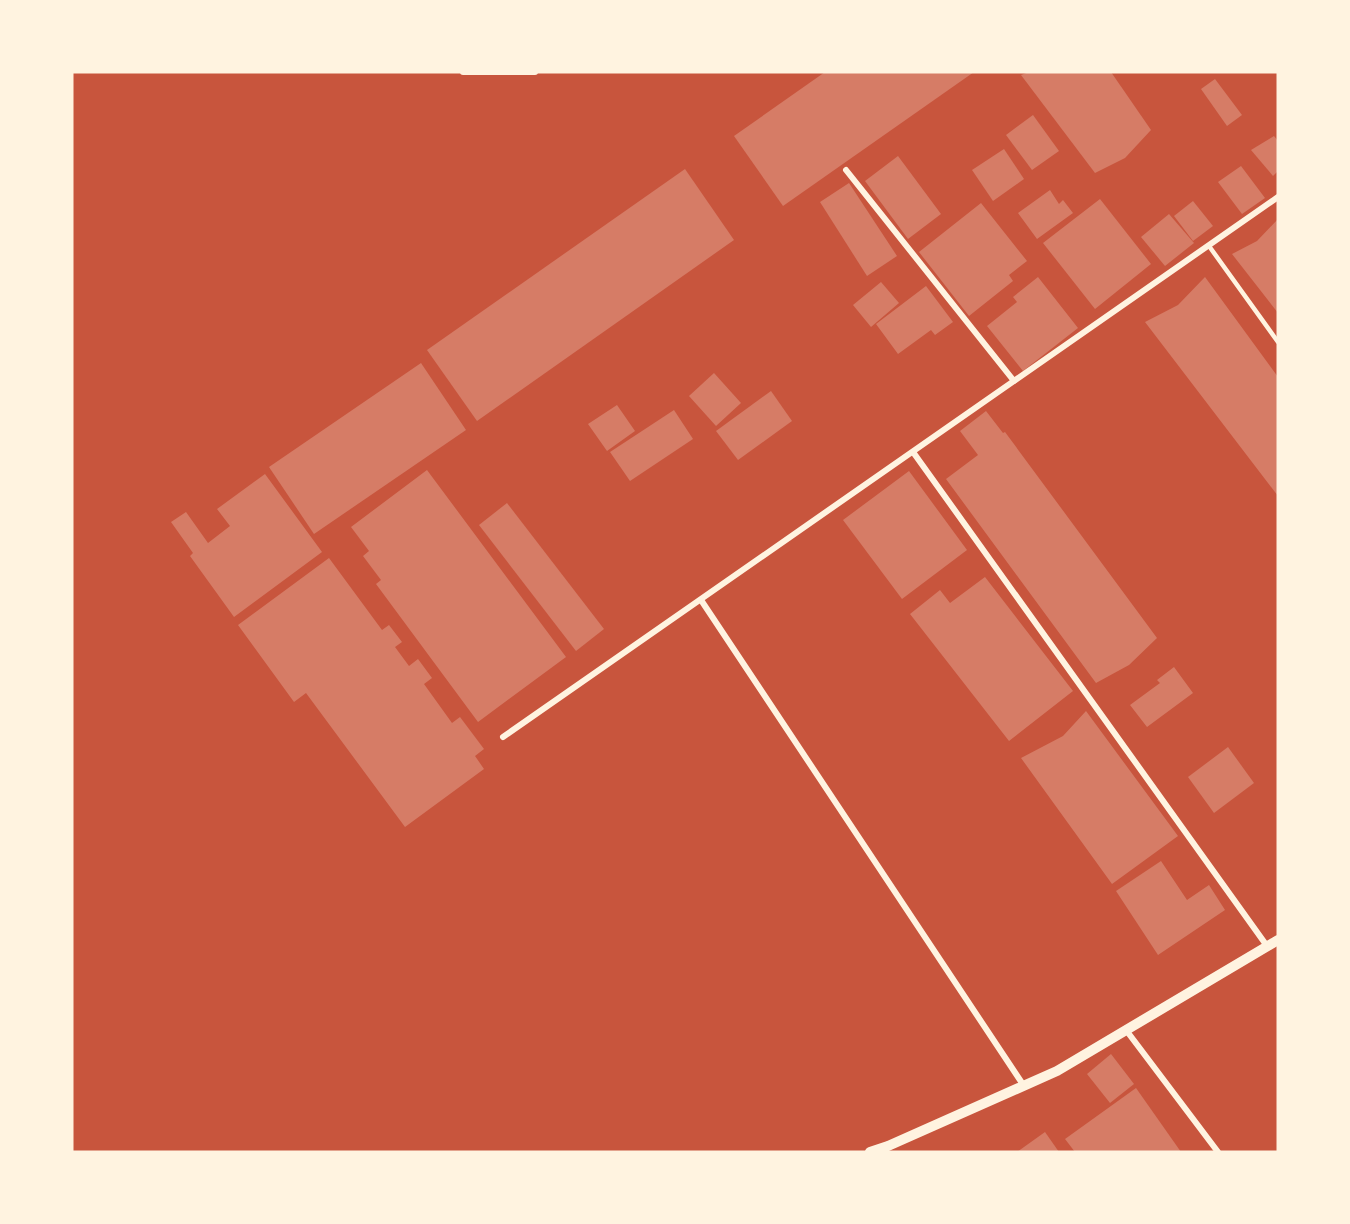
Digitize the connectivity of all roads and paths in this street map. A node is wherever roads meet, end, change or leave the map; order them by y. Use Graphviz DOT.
graph roads {
  1 [pos="463,72"];
  2 [pos="535,72"];
  3 [pos="846,170"];
  4 [pos="1278,197"];
  5 [pos="1209,246"];
  6 [pos="1278,342"];
  7 [pos="1014,381"];
  8 [pos="913,452"];
  9 [pos="701,600"];
  10 [pos="503,737"];
  11 [pos="1278,940"];
  12 [pos="1267,946"];
  13 [pos="1126,1030"];
  14 [pos="1024,1086"];
  15 [pos="870,1152"];
  16 [pos="1218,1152"];
  1 -- 2 [label="street"];
  3 -- 7 [label="street"];
  4 -- 5 [label="street"];
  5 -- 6 [label="lane"];
  5 -- 7 [label="street"];
  7 -- 8 [label="street"];
  8 -- 9 [label="street"];
  8 -- 12 [label="street"];
  9 -- 10 [label="street"];
  9 -- 14 [label="street"];
  11 -- 12 [label="street"];
  12 -- 13 [label="street"];
  13 -- 14 [label="street"];
  13 -- 16 [label="street"];
  14 -- 15 [label="street"];
}
